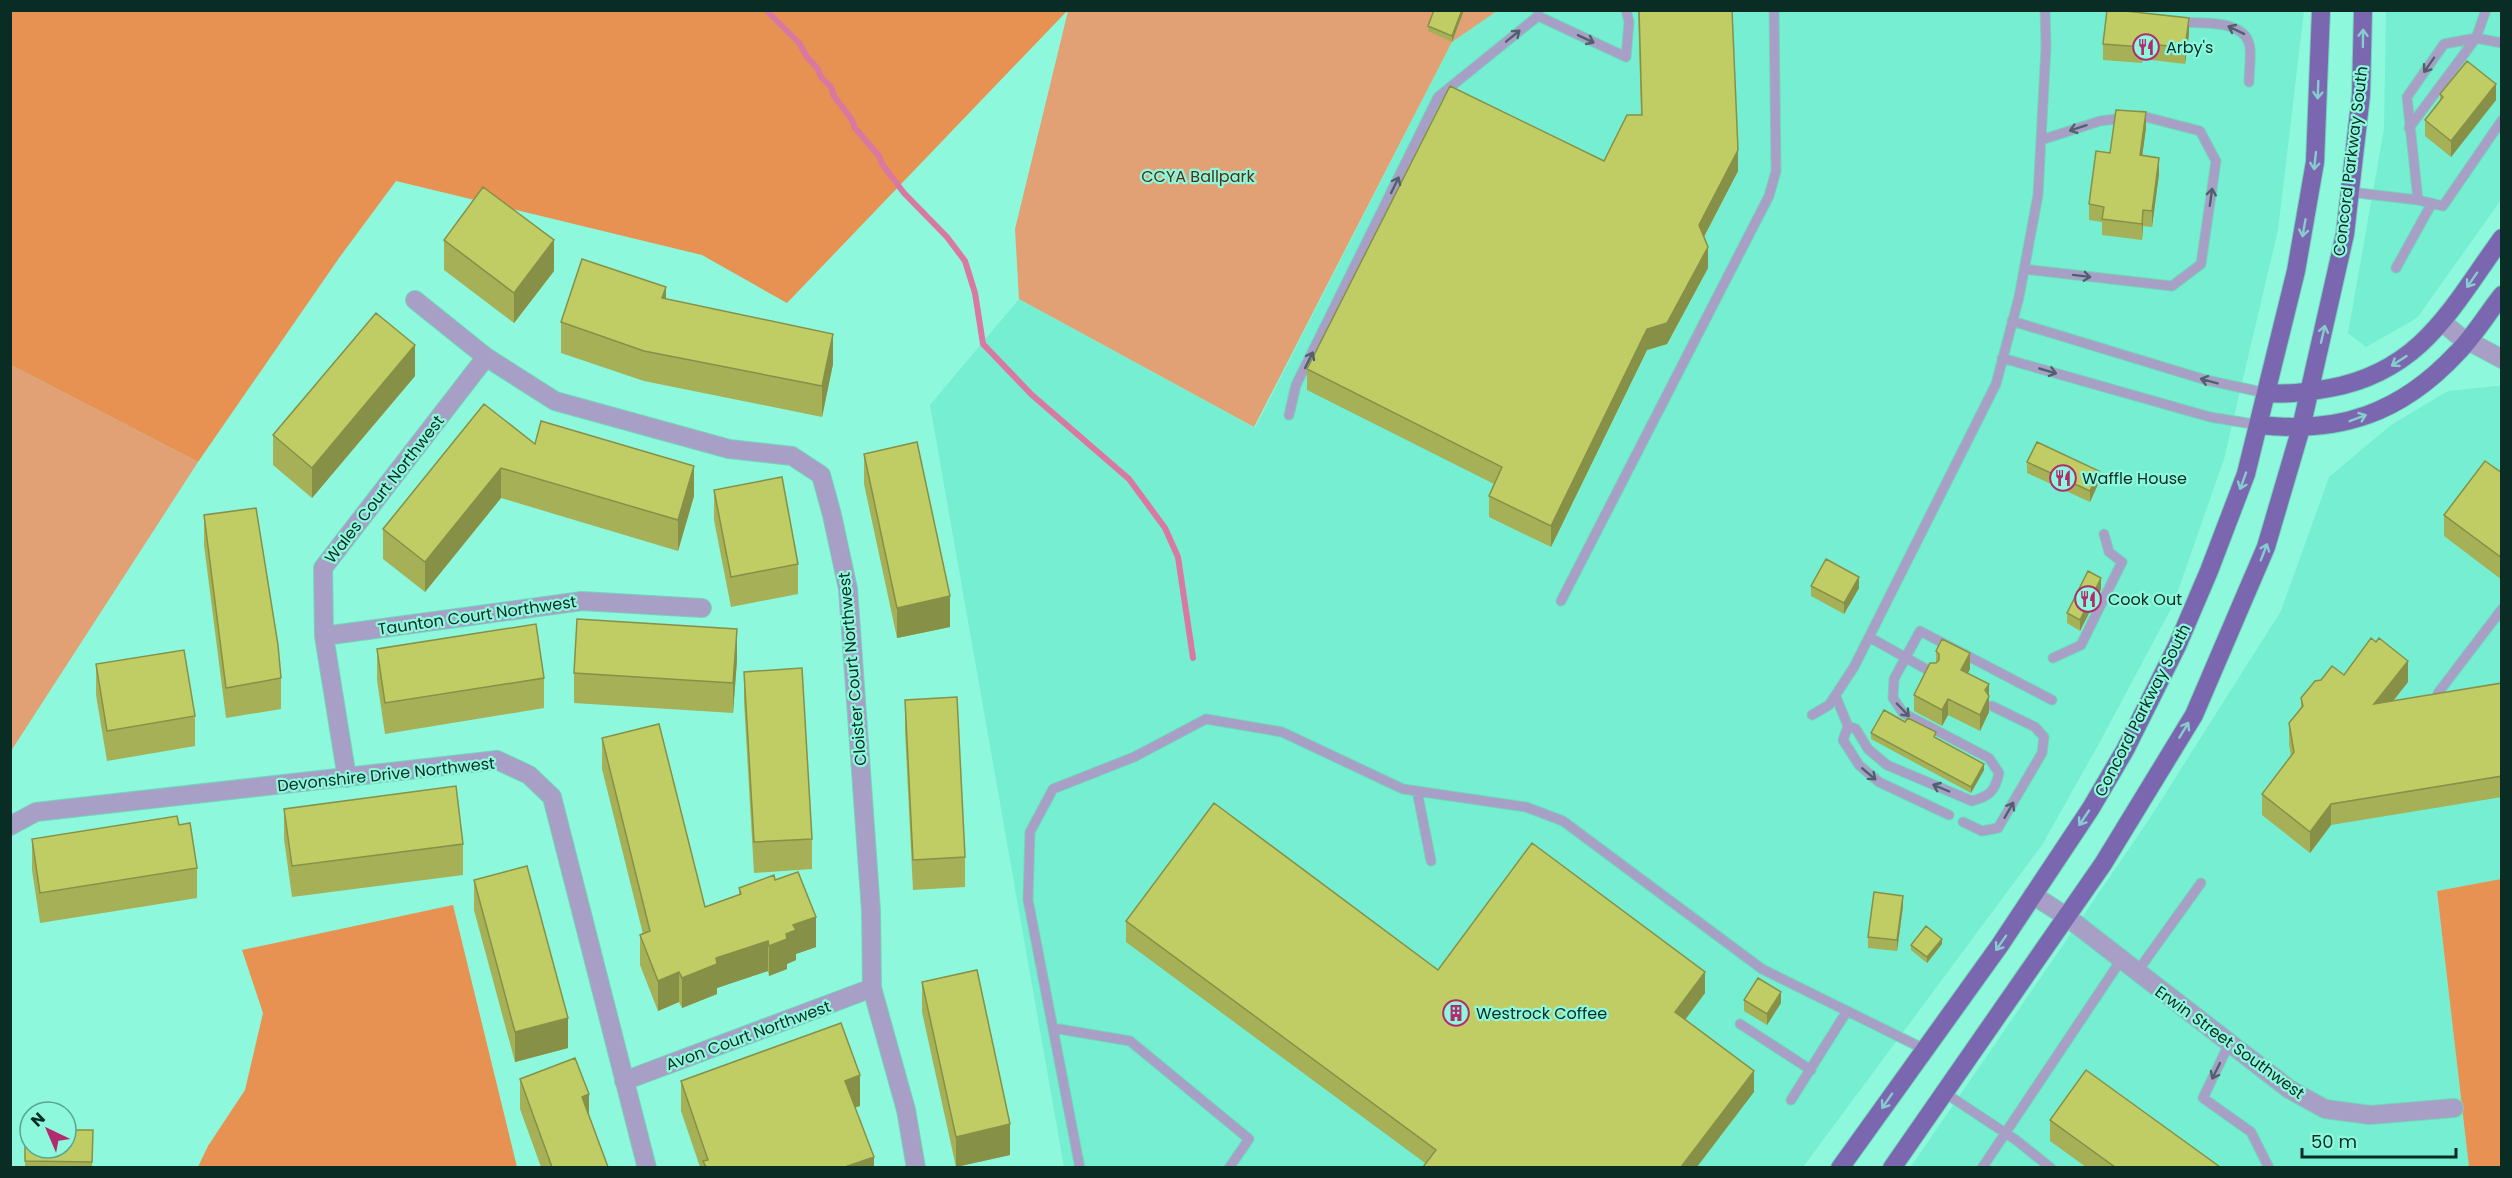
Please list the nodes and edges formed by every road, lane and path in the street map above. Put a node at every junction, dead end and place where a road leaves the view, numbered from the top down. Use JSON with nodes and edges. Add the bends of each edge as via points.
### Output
{"nodes":[{"id":1,"x":1626,"y":10,"type":"edge"},
{"id":2,"x":1774,"y":10,"type":"edge"},
{"id":3,"x":2045,"y":10,"type":"edge"},
{"id":4,"x":2321,"y":10,"type":"edge"},
{"id":5,"x":2363,"y":10,"type":"edge"},
{"id":6,"x":2486,"y":10,"type":"edge"},
{"id":7,"x":1538,"y":13,"type":"edge"},
{"id":8,"x":2174,"y":22,"type":"edge"},
{"id":9,"x":2476,"y":38,"type":"junction"},
{"id":10,"x":2502,"y":43,"type":"edge"},
{"id":11,"x":2249,"y":82,"type":"dead end"},
{"id":12,"x":2502,"y":120,"type":"edge"},
{"id":13,"x":2409,"y":128,"type":"junction"},
{"id":14,"x":2041,"y":140,"type":"junction"},
{"id":15,"x":2350,"y":192,"type":"junction"},
{"id":16,"x":2418,"y":200,"type":"junction"},
{"id":17,"x":2432,"y":203,"type":"junction"},
{"id":18,"x":2502,"y":238,"type":"edge"},
{"id":19,"x":2396,"y":268,"type":"dead end"},
{"id":20,"x":2024,"y":269,"type":"junction"},
{"id":21,"x":2502,"y":295,"type":"edge"},
{"id":22,"x":415,"y":300,"type":"dead end"},
{"id":23,"x":2012,"y":321,"type":"junction"},
{"id":24,"x":2442,"y":322,"type":"junction"},
{"id":25,"x":2468,"y":341,"type":"junction"},
{"id":26,"x":486,"y":357,"type":"junction"},
{"id":27,"x":2002,"y":358,"type":"junction"},
{"id":28,"x":2502,"y":359,"type":"edge"},
{"id":29,"x":2310,"y":391,"type":"junction"},
{"id":30,"x":2266,"y":393,"type":"junction"},
{"id":31,"x":1289,"y":415,"type":"dead end"},
{"id":32,"x":2259,"y":425,"type":"junction"},
{"id":33,"x":2301,"y":428,"type":"junction"},
{"id":34,"x":2104,"y":534,"type":"dead end"},
{"id":35,"x":1562,"y":601,"type":"dead end"},
{"id":36,"x":702,"y":608,"type":"dead end"},
{"id":37,"x":2502,"y":609,"type":"edge"},
{"id":38,"x":324,"y":636,"type":"junction"},
{"id":39,"x":1869,"y":638,"type":"junction"},
{"id":40,"x":1905,"y":658,"type":"junction"},
{"id":41,"x":2053,"y":658,"type":"dead end"},
{"id":42,"x":1933,"y":673,"type":"edge"},
{"id":43,"x":2438,"y":693,"type":"edge"},
{"id":44,"x":1836,"y":697,"type":"junction"},
{"id":45,"x":2052,"y":700,"type":"dead end"},
{"id":46,"x":1992,"y":706,"type":"dead end"},
{"id":47,"x":1812,"y":715,"type":"dead end"},
{"id":48,"x":1848,"y":726,"type":"junction"},
{"id":49,"x":347,"y":778,"type":"junction"},
{"id":50,"x":1417,"y":791,"type":"junction"},
{"id":51,"x":1949,"y":815,"type":"dead end"},
{"id":52,"x":1963,"y":822,"type":"dead end"},
{"id":53,"x":10,"y":826,"type":"edge"},
{"id":54,"x":1431,"y":861,"type":"dead end"},
{"id":55,"x":2201,"y":883,"type":"dead end"},
{"id":56,"x":2033,"y":895,"type":"junction"},
{"id":57,"x":2067,"y":917,"type":"junction"},
{"id":58,"x":2121,"y":960,"type":"junction"},
{"id":59,"x":2137,"y":972,"type":"junction"},
{"id":60,"x":872,"y":988,"type":"junction"},
{"id":61,"x":1847,"y":1011,"type":"junction"},
{"id":62,"x":1740,"y":1024,"type":"dead end"},
{"id":63,"x":1053,"y":1028,"type":"junction"},
{"id":64,"x":2229,"y":1044,"type":"junction"},
{"id":65,"x":1924,"y":1049,"type":"junction"},
{"id":66,"x":1810,"y":1070,"type":"junction"},
{"id":67,"x":624,"y":1081,"type":"junction"},
{"id":68,"x":1945,"y":1093,"type":"junction"},
{"id":69,"x":1791,"y":1100,"type":"dead end"},
{"id":70,"x":2454,"y":1108,"type":"dead end"},
{"id":71,"x":2007,"y":1134,"type":"junction"},
{"id":72,"x":647,"y":1167,"type":"edge"},
{"id":73,"x":916,"y":1167,"type":"edge"},
{"id":74,"x":1080,"y":1167,"type":"edge"},
{"id":75,"x":1229,"y":1167,"type":"edge"},
{"id":76,"x":1840,"y":1167,"type":"edge"},
{"id":77,"x":1892,"y":1167,"type":"edge"},
{"id":78,"x":1983,"y":1167,"type":"edge"},
{"id":79,"x":2051,"y":1167,"type":"edge"},
{"id":80,"x":2269,"y":1167,"type":"edge"}],
"edges":[{"from":7,"to":1,"type":"lane","one_way":true,"via":[[1626,57]]},
{"from":2,"to":35,"type":"lane","via":[[1776,171],[1770,196]]},
{"from":3,"to":14,"type":"lane"},
{"from":4,"to":30,"type":"main road","name":"Concord Parkway South","one_way":true,"via":[[2315,162],[2296,271]]},
{"from":15,"to":5,"type":"main road","name":"Concord Parkway South","one_way":true,"via":[[2361,95]]},
{"from":6,"to":9,"type":"lane"},
{"from":31,"to":7,"type":"lane","one_way":true,"via":[[1296,385],[1438,98]]},
{"from":11,"to":8,"type":"lane","one_way":true,"via":[[2250,47],[2245,34],[2232,26]]},
{"from":9,"to":10,"type":"lane"},
{"from":9,"to":13,"type":"lane"},
{"from":9,"to":13,"type":"lane","one_way":true,"via":[[2444,44],[2407,97]]},
{"from":12,"to":17,"type":"lane","via":[[2443,206]]},
{"from":13,"to":16,"type":"lane"},
{"from":14,"to":20,"type":"lane","via":[[2038,195]]},
{"from":20,"to":14,"type":"lane","one_way":true,"via":[[2172,286],[2201,264],[2216,161],[2200,131],[2142,116],[2100,121]]},
{"from":15,"to":16,"type":"lane"},
{"from":29,"to":15,"type":"main road","name":"Concord Parkway South","one_way":true,"via":[[2345,234]]},
{"from":16,"to":17,"type":"lane"},
{"from":17,"to":19,"type":"lane"},
{"from":18,"to":24,"type":"main road","one_way":true},
{"from":20,"to":23,"type":"lane"},
{"from":21,"to":25,"type":"main road"},
{"from":22,"to":26,"type":"street","name":"Cloister Court Northwest"},
{"from":23,"to":27,"type":"lane"},
{"from":30,"to":23,"type":"lane","one_way":true,"via":[[2206,380]]},
{"from":24,"to":25,"type":"street"},
{"from":24,"to":29,"type":"main road","one_way":true,"via":[[2420,345],[2379,373],[2357,382]]},
{"from":25,"to":28,"type":"street"},
{"from":33,"to":25,"type":"main road","one_way":true,"via":[[2347,422],[2387,406],[2433,376]]},
{"from":26,"to":38,"type":"street","name":"Wales Court Northwest","via":[[323,568]]},
{"from":26,"to":60,"type":"street","name":"Cloister Court Northwest","via":[[555,401],[729,450],[792,456],[821,475],[848,590],[871,911]]},
{"from":27,"to":32,"type":"lane","one_way":true,"via":[[2210,417]]},
{"from":27,"to":39,"type":"lane","via":[[1996,384]]},
{"from":29,"to":30,"type":"main road"},
{"from":29,"to":33,"type":"main road","name":"Concord Parkway South"},
{"from":30,"to":32,"type":"main road","name":"Concord Parkway South"},
{"from":32,"to":33,"type":"main road"},
{"from":32,"to":56,"type":"main road","name":"Concord Parkway South","one_way":true,"via":[[2246,474],[2177,646],[2125,750]]},
{"from":57,"to":33,"type":"main road","name":"Concord Parkway South","one_way":true,"via":[[2193,715],[2266,547]]},
{"from":34,"to":41,"type":"lane","via":[[2109,552],[2122,562],[2081,645]]},
{"from":36,"to":38,"type":"street","name":"Taunton Court Northwest","via":[[582,601]]},
{"from":37,"to":43,"type":"lane"},
{"from":38,"to":49,"type":"street","name":"Wales Court Northwest"},
{"from":39,"to":40,"type":"lane"},
{"from":39,"to":44,"type":"lane"},
{"from":40,"to":42,"type":"lane"},
{"from":40,"to":45,"type":"lane","via":[[1920,631]]},
{"from":40,"to":48,"type":"lane","one_way":true,"via":[[1894,679],[1893,698],[1903,713],[1989,758],[1999,773],[1996,787],[1988,797],[1972,801],[1887,765],[1868,749],[1856,729]]},
{"from":44,"to":47,"type":"lane"},
{"from":44,"to":48,"type":"lane"},
{"from":52,"to":46,"type":"lane","one_way":true,"via":[[1982,831],[1998,828],[2042,753],[2044,736],[2035,727]]},
{"from":48,"to":51,"type":"lane","one_way":true,"via":[[1843,740],[1859,765],[1879,782]]},
{"from":49,"to":53,"type":"street","name":"Devonshire Drive Northwest","via":[[36,812]]},
{"from":49,"to":67,"type":"street","name":"Devonshire Drive Northwest","via":[[497,760],[529,775],[552,797]]},
{"from":50,"to":54,"type":"lane"},
{"from":50,"to":61,"type":"lane","via":[[1526,807],[1563,821],[1762,969]]},
{"from":50,"to":63,"type":"lane","via":[[1403,789],[1282,732],[1206,719],[1134,757],[1053,789],[1030,832],[1028,900]]},
{"from":55,"to":59,"type":"lane"},
{"from":56,"to":57,"type":"street","name":"Erwin Street Southwest"},
{"from":56,"to":65,"type":"main road","name":"Concord Parkway South","one_way":true},
{"from":57,"to":58,"type":"street","name":"Erwin Street Southwest"},
{"from":57,"to":68,"type":"main road","name":"Concord Parkway South"},
{"from":58,"to":59,"type":"street","name":"Erwin Street Southwest"},
{"from":58,"to":71,"type":"lane"},
{"from":59,"to":64,"type":"street","name":"Erwin Street Southwest"},
{"from":60,"to":67,"type":"street","name":"Avon Court Northwest"},
{"from":60,"to":73,"type":"street","name":"Cloister Court Northwest","via":[[906,1110]]},
{"from":61,"to":65,"type":"lane"},
{"from":61,"to":66,"type":"lane"},
{"from":62,"to":66,"type":"lane"},
{"from":63,"to":74,"type":"lane"},
{"from":63,"to":75,"type":"lane","via":[[1130,1041],[1249,1139]]},
{"from":64,"to":70,"type":"street","name":"Erwin Street Southwest","via":[[2289,1089],[2325,1109],[2370,1115]]},
{"from":64,"to":80,"type":"lane","one_way":true,"via":[[2203,1098],[2251,1132]]},
{"from":65,"to":76,"type":"main road","name":"Concord Parkway South","one_way":true},
{"from":66,"to":69,"type":"lane"},
{"from":67,"to":72,"type":"street","name":"Devonshire Drive Northwest"},
{"from":68,"to":71,"type":"lane"},
{"from":68,"to":77,"type":"main road","name":"Concord Parkway South"},
{"from":71,"to":78,"type":"lane"},
{"from":71,"to":79,"type":"lane"}]}
